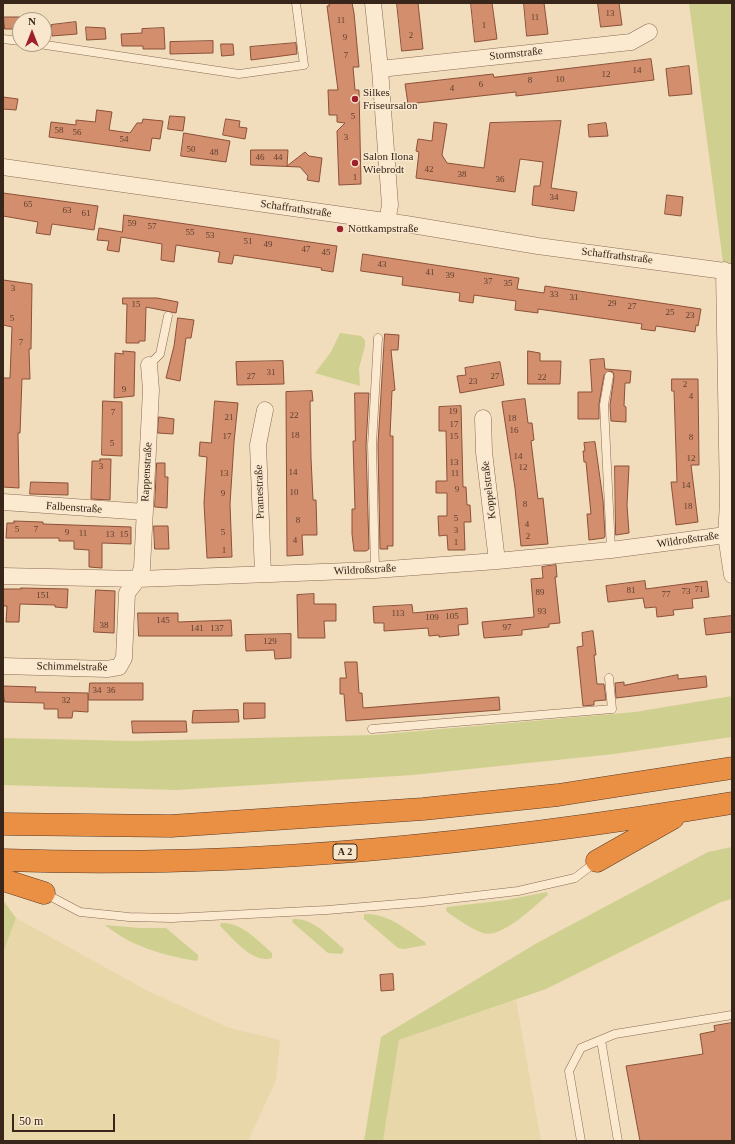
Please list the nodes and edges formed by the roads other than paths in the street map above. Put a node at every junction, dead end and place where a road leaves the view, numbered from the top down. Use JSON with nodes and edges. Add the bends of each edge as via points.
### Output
{"nodes":[{"id":1,"x":296,"y":3,"type":"edge"},
{"id":2,"x":373,"y":3,"type":"edge"},
{"id":3,"x":649,"y":32,"type":"dead end"},
{"id":4,"x":52,"y":46,"type":"edge"},
{"id":5,"x":380,"y":69,"type":"junction"},
{"id":6,"x":3,"y":168,"type":"edge"},
{"id":7,"x":388,"y":222,"type":"junction"},
{"id":8,"x":728,"y":271,"type":"edge"},
{"id":9,"x":168,"y":316,"type":"dead end"},
{"id":10,"x":378,"y":338,"type":"dead end"},
{"id":11,"x":149,"y":364,"type":"joint"},
{"id":12,"x":609,"y":376,"type":"dead end"},
{"id":13,"x":729,"y":394,"type":"edge"},
{"id":14,"x":265,"y":410,"type":"dead end"},
{"id":15,"x":483,"y":418,"type":"dead end"},
{"id":16,"x":3,"y":502,"type":"edge"},
{"id":17,"x":730,"y":503,"type":"edge"},
{"id":18,"x":145,"y":512,"type":"junction"},
{"id":19,"x":726,"y":535,"type":"junction"},
{"id":20,"x":611,"y":550,"type":"junction"},
{"id":21,"x":497,"y":561,"type":"junction"},
{"id":22,"x":375,"y":570,"type":"junction"},
{"id":23,"x":264,"y":574,"type":"junction"},
{"id":24,"x":732,"y":575,"type":"edge"},
{"id":25,"x":3,"y":576,"type":"edge"},
{"id":26,"x":138,"y":579,"type":"junction"},
{"id":27,"x":3,"y":666,"type":"edge"},
{"id":28,"x":609,"y":678,"type":"dead end"},
{"id":29,"x":372,"y":729,"type":"dead end"},
{"id":30,"x":732,"y":768,"type":"edge"},
{"id":31,"x":732,"y":803,"type":"edge"},
{"id":32,"x":684,"y":811,"type":"junction"},
{"id":33,"x":3,"y":824,"type":"edge"},
{"id":34,"x":3,"y":860,"type":"edge"},
{"id":35,"x":597,"y":861,"type":"joint"},
{"id":36,"x":3,"y":880,"type":"edge"},
{"id":37,"x":44,"y":893,"type":"joint"},
{"id":38,"x":732,"y":1015,"type":"edge"},
{"id":39,"x":601,"y":1040,"type":"junction"},
{"id":40,"x":581,"y":1141,"type":"edge"},
{"id":41,"x":618,"y":1141,"type":"edge"}],
"edges":[{"from":1,"to":4,"type":"lane","via":[[304,65],[239,74]]},
{"from":2,"to":5,"type":"street"},
{"from":3,"to":5,"type":"street","name":"Stormstraße","via":[[631,42]]},
{"from":5,"to":7,"type":"street","via":[[390,205]]},
{"from":6,"to":7,"type":"street","name":"Schaffrathstraße"},
{"from":7,"to":8,"type":"street","name":"Schaffrathstraße","via":[[538,246]]},
{"from":8,"to":13,"type":"street","name":"Wildroßstraße"},
{"from":9,"to":11,"type":"lane","via":[[160,354]]},
{"from":10,"to":22,"type":"lane","via":[[372,445]]},
{"from":11,"to":18,"type":"street","name":"Rappenstraße","via":[[152,390]]},
{"from":12,"to":20,"type":"lane","via":[[604,405]]},
{"from":13,"to":17,"type":"street","name":"Wildroßstraße"},
{"from":14,"to":23,"type":"street","name":"Pramestraße","via":[[258,445]]},
{"from":15,"to":21,"type":"street","name":"Koppelstraße","via":[[484,452]]},
{"from":16,"to":18,"type":"street","name":"Falbenstraße"},
{"from":17,"to":19,"type":"street","name":"Wildroßstraße"},
{"from":18,"to":26,"type":"street","name":"Rappenstraße","via":[[142,568]]},
{"from":19,"to":20,"type":"street","name":"Wildroßstraße"},
{"from":19,"to":24,"type":"street","name":"Wildroßstraße"},
{"from":20,"to":21,"type":"street","name":"Wildroßstraße"},
{"from":21,"to":22,"type":"street","name":"Wildroßstraße"},
{"from":22,"to":23,"type":"street","name":"Wildroßstraße"},
{"from":23,"to":26,"type":"street","name":"Wildroßstraße"},
{"from":25,"to":26,"type":"street","name":"Wildroßstraße"},
{"from":26,"to":27,"type":"street","name":"Schimmelstraße","via":[[127,593],[124,658],[119,667],[107,669]]},
{"from":28,"to":29,"type":"lane","via":[[612,709]]},
{"from":30,"to":33,"type":"highway","via":[[558,795],[423,809],[171,826]]},
{"from":31,"to":32,"type":"highway","number":"A 2"},
{"from":32,"to":34,"type":"highway","number":"A 2","via":[[423,845],[306,855],[188,861]]},
{"from":32,"to":35,"type":"highway"},
{"from":35,"to":37,"type":"lane","via":[[575,878],[518,891],[327,910],[172,918],[129,917],[80,912]]},
{"from":36,"to":37,"type":"highway"},
{"from":38,"to":39,"type":"lane","via":[[615,1034]]},
{"from":39,"to":40,"type":"lane","via":[[581,1048],[569,1071]]},
{"from":39,"to":41,"type":"lane"}]}
